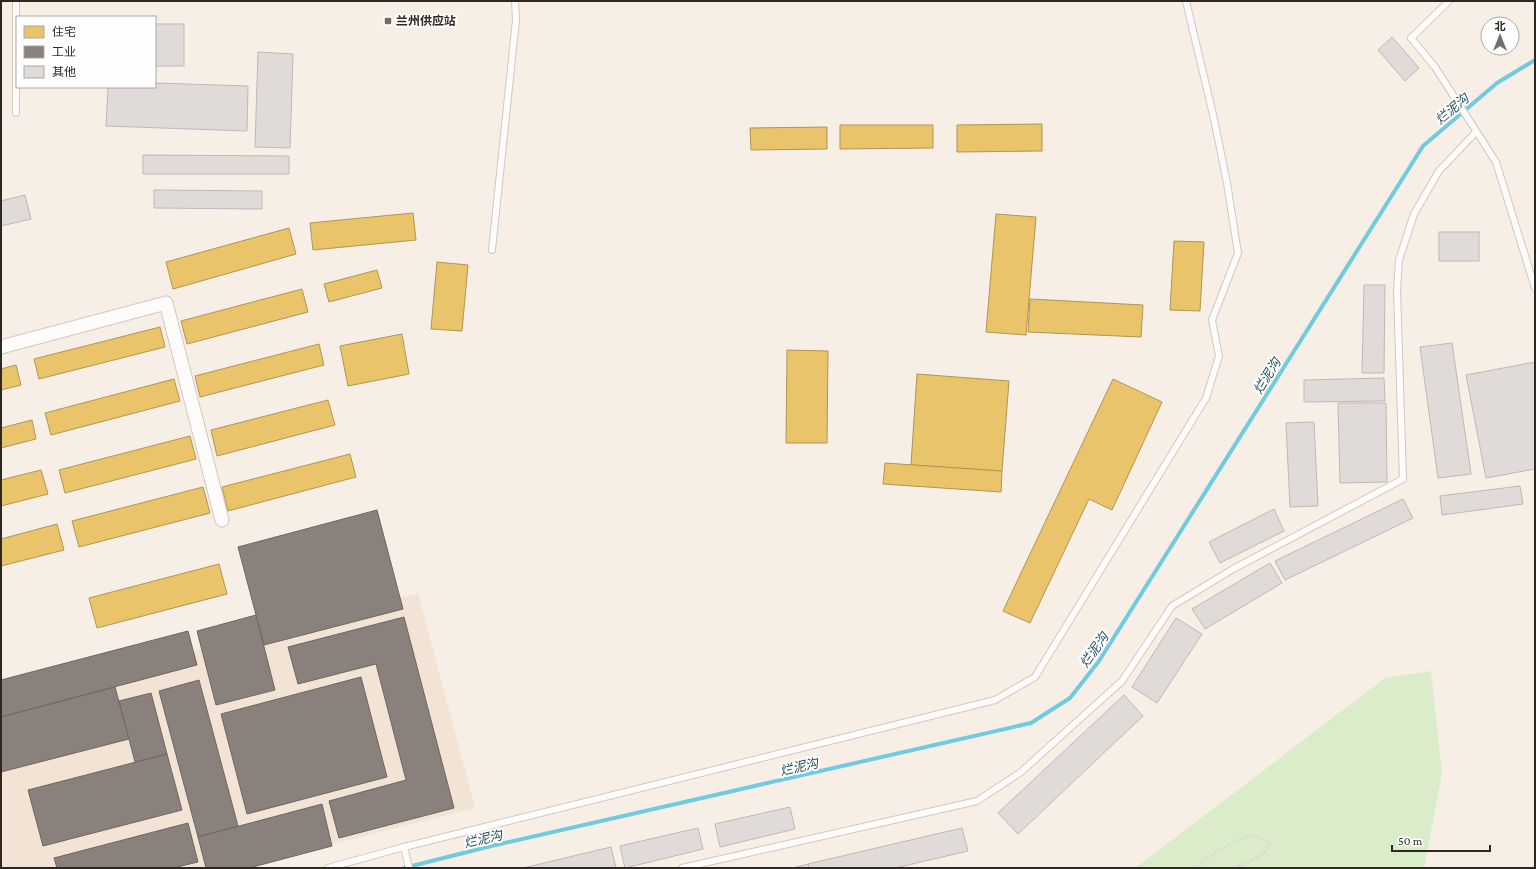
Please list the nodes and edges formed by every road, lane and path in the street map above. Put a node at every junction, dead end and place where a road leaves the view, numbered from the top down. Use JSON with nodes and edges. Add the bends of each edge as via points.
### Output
{"nodes":[{"id":1,"x":16,"y":1,"type":"edge"},
{"id":2,"x":515,"y":1,"type":"edge"},
{"id":3,"x":1186,"y":1,"type":"edge"},
{"id":4,"x":1449,"y":1,"type":"edge"},
{"id":5,"x":16,"y":113,"type":"dead end"},
{"id":6,"x":1476,"y":132,"type":"junction"},
{"id":7,"x":492,"y":250,"type":"dead end"},
{"id":8,"x":1535,"y":288,"type":"edge"},
{"id":9,"x":1,"y":347,"type":"edge"},
{"id":10,"x":222,"y":520,"type":"dead end"},
{"id":11,"x":404,"y":847,"type":"junction"},
{"id":12,"x":328,"y":868,"type":"edge"},
{"id":13,"x":409,"y":868,"type":"edge"},
{"id":14,"x":682,"y":868,"type":"edge"},
{"id":15,"x":1194,"y":868,"type":"edge"},
{"id":16,"x":1234,"y":868,"type":"edge"}],
"edges":[{"from":1,"to":5,"type":"lane"},
{"from":2,"to":7,"type":"lane","via":[[516,20]]},
{"from":3,"to":11,"type":"lane","via":[[1220,147],[1238,253],[1212,320],[1219,356],[1206,398],[1035,677],[995,700]]},
{"from":4,"to":6,"type":"lane","via":[[1411,38],[1435,68]]},
{"from":6,"to":8,"type":"lane","via":[[1496,162]]},
{"from":6,"to":14,"type":"lane","via":[[1438,171],[1414,214],[1399,260],[1397,290],[1404,479],[1233,569],[1172,606],[1122,682],[1021,772],[977,801]]},
{"from":9,"to":10,"type":"street","via":[[166,303]]},
{"from":11,"to":12,"type":"lane"},
{"from":11,"to":13,"type":"lane"},
{"from":15,"to":16,"type":"path","via":[[1220,849],[1251,836],[1270,843],[1260,854]]}]}
